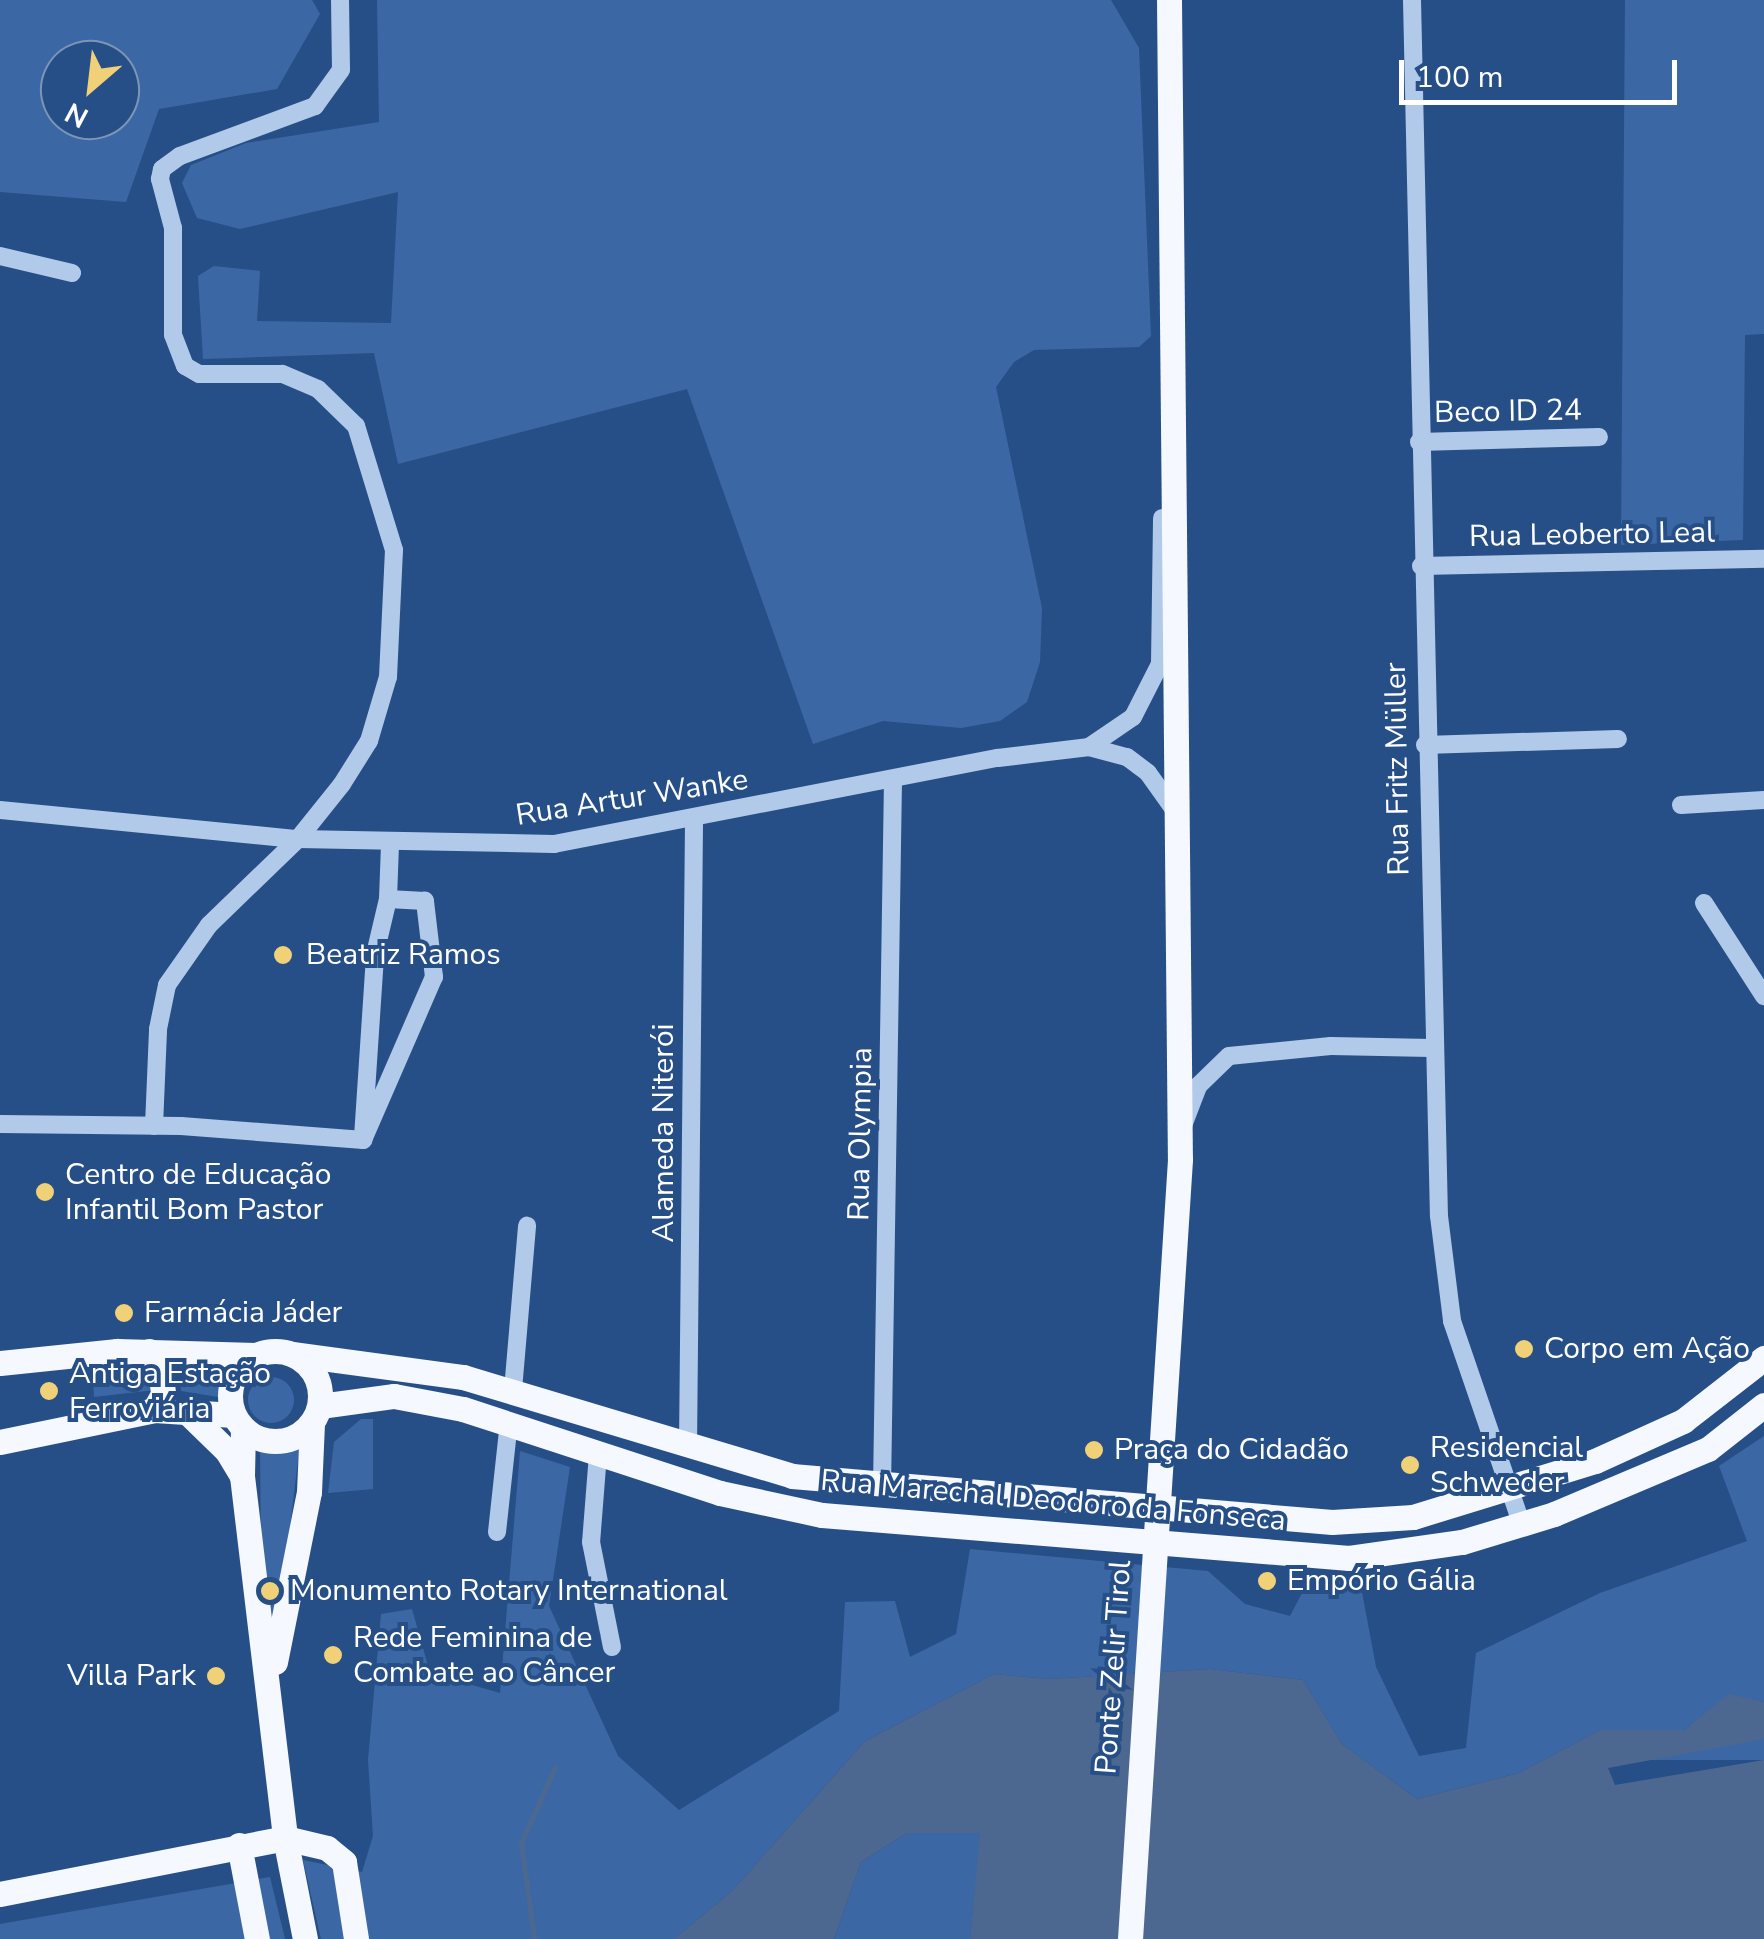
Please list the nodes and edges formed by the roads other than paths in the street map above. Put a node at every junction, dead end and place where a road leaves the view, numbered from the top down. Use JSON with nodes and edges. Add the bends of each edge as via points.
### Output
{"nodes":[{"id":1,"x":340,"y":0,"type":"edge"},
{"id":2,"x":1169,"y":0,"type":"edge"},
{"id":3,"x":1412,"y":0,"type":"edge"},
{"id":4,"x":0,"y":256,"type":"edge"},
{"id":5,"x":72,"y":273,"type":"dead end"},
{"id":6,"x":1173,"y":314,"type":"junction"},
{"id":7,"x":1600,"y":437,"type":"dead end"},
{"id":8,"x":1419,"y":442,"type":"junction"},
{"id":9,"x":1764,"y":558,"type":"edge"},
{"id":10,"x":1421,"y":566,"type":"junction"},
{"id":11,"x":1618,"y":739,"type":"dead end"},
{"id":12,"x":1425,"y":745,"type":"junction"},
{"id":13,"x":1089,"y":747,"type":"junction"},
{"id":14,"x":893,"y":781,"type":"junction"},
{"id":15,"x":1764,"y":800,"type":"edge"},
{"id":16,"x":1681,"y":806,"type":"dead end"},
{"id":17,"x":0,"y":810,"type":"edge"},
{"id":18,"x":694,"y":819,"type":"junction"},
{"id":19,"x":1181,"y":822,"type":"junction"},
{"id":20,"x":298,"y":840,"type":"junction"},
{"id":21,"x":390,"y":844,"type":"junction"},
{"id":22,"x":388,"y":899,"type":"junction"},
{"id":23,"x":1704,"y":903,"type":"dead end"},
{"id":24,"x":1764,"y":996,"type":"edge"},
{"id":25,"x":1430,"y":1048,"type":"junction"},
{"id":26,"x":0,"y":1124,"type":"edge"},
{"id":27,"x":154,"y":1126,"type":"junction"},
{"id":28,"x":1182,"y":1128,"type":"junction"},
{"id":29,"x":358,"y":1141,"type":"junction"},
{"id":30,"x":1177,"y":1166,"type":"junction"},
{"id":31,"x":527,"y":1226,"type":"dead end"},
{"id":32,"x":148,"y":1351,"type":"junction"},
{"id":33,"x":292,"y":1354,"type":"junction"},
{"id":34,"x":255,"y":1355,"type":"junction"},
{"id":35,"x":1764,"y":1358,"type":"edge"},
{"id":36,"x":0,"y":1363,"type":"edge"},
{"id":37,"x":513,"y":1390,"type":"junction"},
{"id":38,"x":1764,"y":1405,"type":"edge"},
{"id":39,"x":154,"y":1410,"type":"junction"},
{"id":40,"x":188,"y":1412,"type":"junction"},
{"id":41,"x":316,"y":1414,"type":"junction"},
{"id":42,"x":239,"y":1421,"type":"junction"},
{"id":43,"x":509,"y":1422,"type":"junction"},
{"id":44,"x":0,"y":1442,"type":"edge"},
{"id":45,"x":688,"y":1448,"type":"junction"},
{"id":46,"x":598,"y":1454,"type":"junction"},
{"id":47,"x":242,"y":1476,"type":"junction"},
{"id":48,"x":882,"y":1488,"type":"junction"},
{"id":49,"x":1513,"y":1490,"type":"junction"},
{"id":50,"x":1154,"y":1509,"type":"junction"},
{"id":51,"x":1413,"y":1517,"type":"junction"},
{"id":52,"x":1522,"y":1525,"type":"junction"},
{"id":53,"x":497,"y":1532,"type":"dead end"},
{"id":54,"x":1415,"y":1552,"type":"junction"},
{"id":55,"x":612,"y":1647,"type":"dead end"},
{"id":56,"x":270,"y":1691,"type":"junction"},
{"id":57,"x":286,"y":1838,"type":"junction"},
{"id":58,"x":239,"y":1845,"type":"junction"},
{"id":59,"x":0,"y":1894,"type":"edge"},
{"id":60,"x":257,"y":1939,"type":"edge"},
{"id":61,"x":305,"y":1939,"type":"edge"},
{"id":62,"x":356,"y":1939,"type":"edge"},
{"id":63,"x":1130,"y":1939,"type":"edge"}],
"edges":[{"from":1,"to":20,"type":"street","via":[[341,70],[315,106],[180,156],[162,169],[160,180],[173,228],[176,352],[199,374],[282,374],[318,389],[356,426],[394,550],[388,677],[369,741]]},
{"from":2,"to":6,"type":"main road","name":"Ponte Zelir Tirol"},
{"from":3,"to":8,"type":"street","name":"Rua Fritz Müller"},
{"from":4,"to":5,"type":"street"},
{"from":6,"to":13,"type":"street","name":"Rua Artur Wanke","via":[[1160,664],[1133,717]]},
{"from":6,"to":19,"type":"main road","name":"Ponte Zelir Tirol"},
{"from":7,"to":8,"type":"street","name":"Beco ID 24"},
{"from":8,"to":10,"type":"street","name":"Rua Fritz Müller"},
{"from":9,"to":10,"type":"street","name":"Rua Leoberto Leal"},
{"from":10,"to":12,"type":"street","name":"Rua Fritz Müller"},
{"from":11,"to":12,"type":"street"},
{"from":12,"to":25,"type":"street","name":"Rua Fritz Müller"},
{"from":13,"to":14,"type":"street","name":"Rua Artur Wanke"},
{"from":13,"to":19,"type":"street","via":[[1112,750],[1148,772]]},
{"from":14,"to":18,"type":"street","name":"Rua Artur Wanke"},
{"from":14,"to":48,"type":"street","name":"Rua Olympia"},
{"from":15,"to":16,"type":"street"},
{"from":17,"to":20,"type":"street","name":"Rua Artur Wanke"},
{"from":18,"to":21,"type":"street","name":"Rua Artur Wanke","via":[[554,844]]},
{"from":18,"to":45,"type":"street","name":"Alameda Niterói"},
{"from":19,"to":28,"type":"main road","name":"Ponte Zelir Tirol"},
{"from":20,"to":21,"type":"street","name":"Rua Artur Wanke"},
{"from":20,"to":27,"type":"street","via":[[209,925],[167,986],[158,1028]]},
{"from":21,"to":22,"type":"street"},
{"from":22,"to":29,"type":"street","via":[[375,954]]},
{"from":22,"to":29,"type":"street","via":[[425,901],[434,977]]},
{"from":23,"to":24,"type":"street"},
{"from":25,"to":28,"type":"street","via":[[1331,1046],[1229,1056],[1198,1086]]},
{"from":25,"to":49,"type":"street","name":"Rua Fritz Müller","via":[[1438,1216],[1452,1321]]},
{"from":26,"to":27,"type":"street"},
{"from":27,"to":29,"type":"street"},
{"from":28,"to":30,"type":"main road","name":"Ponte Zelir Tirol"},
{"from":30,"to":50,"type":"street"},
{"from":30,"to":63,"type":"main road","name":"Ponte Zelir Tirol","bridge":true},
{"from":31,"to":37,"type":"street"},
{"from":32,"to":34,"type":"main road"},
{"from":32,"to":36,"type":"main road"},
{"from":32,"to":39,"type":"main road","via":[[160,1368],[162,1394]]},
{"from":33,"to":34,"type":"main road"},
{"from":33,"to":37,"type":"main road","name":"Rua Marechal Deodoro da Fonseca","via":[[402,1364]]},
{"from":33,"to":41,"type":"main road","via":[[316,1375]]},
{"from":34,"to":42,"type":"main road","via":[[230,1388]]},
{"from":35,"to":49,"type":"main road","name":"Rua Marechal Deodoro da Fonseca","via":[[1684,1421]]},
{"from":37,"to":43,"type":"main road"},
{"from":37,"to":45,"type":"main road","name":"Rua Marechal Deodoro da Fonseca"},
{"from":38,"to":52,"type":"main road","name":"Rua Marechal Deodoro da Fonseca","via":[[1708,1449]]},
{"from":39,"to":40,"type":"main road"},
{"from":39,"to":44,"type":"main road"},
{"from":40,"to":42,"type":"main road"},
{"from":40,"to":47,"type":"main road","via":[[227,1450]]},
{"from":41,"to":42,"type":"main road","via":[[279,1441]]},
{"from":41,"to":43,"type":"main road","name":"Rua Marechal Deodoro da Fonseca","via":[[394,1396]]},
{"from":41,"to":56,"type":"main road"},
{"from":42,"to":47,"type":"main road"},
{"from":43,"to":46,"type":"main road","name":"Rua Marechal Deodoro da Fonseca"},
{"from":43,"to":53,"type":"street"},
{"from":45,"to":48,"type":"main road","name":"Rua Marechal Deodoro da Fonseca","via":[[776,1473]]},
{"from":46,"to":54,"type":"main road","name":"Rua Marechal Deodoro da Fonseca","via":[[746,1500],[822,1515],[1308,1555]]},
{"from":46,"to":55,"type":"street","via":[[591,1542]]},
{"from":47,"to":56,"type":"main road"},
{"from":48,"to":50,"type":"main road","name":"Rua Marechal Deodoro da Fonseca"},
{"from":49,"to":51,"type":"main road","name":"Rua Marechal Deodoro da Fonseca"},
{"from":49,"to":52,"type":"street","name":"Rua Fritz Müller"},
{"from":50,"to":51,"type":"main road","name":"Rua Marechal Deodoro da Fonseca","via":[[1332,1522]]},
{"from":51,"to":54,"type":"main road"},
{"from":52,"to":54,"type":"main road","name":"Rua Marechal Deodoro da Fonseca"},
{"from":56,"to":57,"type":"main road"},
{"from":57,"to":58,"type":"main road"},
{"from":57,"to":61,"type":"main road"},
{"from":57,"to":62,"type":"main road","via":[[327,1848],[344,1862]]},
{"from":58,"to":59,"type":"main road"},
{"from":58,"to":60,"type":"main road"}]}
